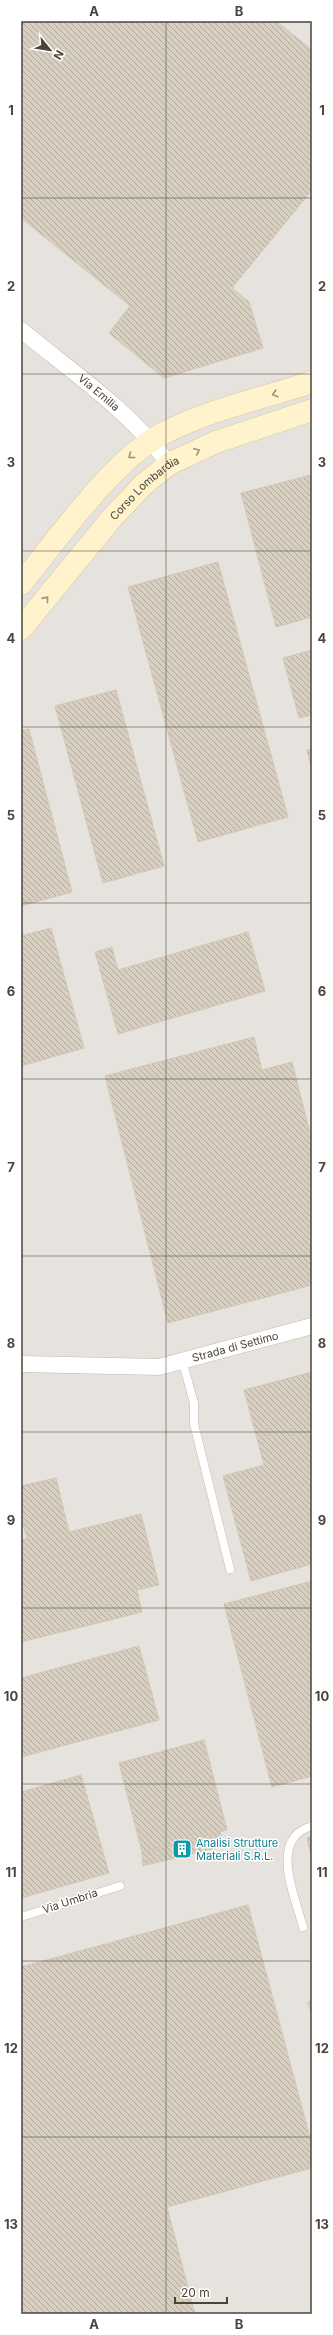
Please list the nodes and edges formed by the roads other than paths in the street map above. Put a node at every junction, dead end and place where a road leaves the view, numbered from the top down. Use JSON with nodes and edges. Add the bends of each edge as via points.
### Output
{"nodes":[{"id":1,"x":21,"y":330,"type":"edge"},
{"id":2,"x":312,"y":382,"type":"edge"},
{"id":3,"x":312,"y":410,"type":"edge"},
{"id":4,"x":152,"y":440,"type":"junction"},
{"id":5,"x":169,"y":464,"type":"junction"},
{"id":6,"x":21,"y":584,"type":"edge"},
{"id":7,"x":24,"y":620,"type":"edge"},
{"id":8,"x":312,"y":1326,"type":"edge"},
{"id":9,"x":182,"y":1360,"type":"junction"},
{"id":10,"x":21,"y":1364,"type":"edge"},
{"id":11,"x":230,"y":1569,"type":"dead end"},
{"id":12,"x":312,"y":1826,"type":"edge"},
{"id":13,"x":120,"y":1886,"type":"dead end"},
{"id":14,"x":21,"y":1917,"type":"edge"},
{"id":15,"x":303,"y":1927,"type":"dead end"}],
"edges":[{"from":1,"to":4,"type":"street","name":"Via Emilia","via":[[134,422]]},
{"from":2,"to":4,"type":"street","one_way":true,"via":[[202,417]]},
{"from":5,"to":3,"type":"street","name":"Corso Lombardia","one_way":true,"via":[[216,442]]},
{"from":4,"to":5,"type":"street","name":"Via Emilia"},
{"from":4,"to":6,"type":"street","one_way":true,"via":[[122,464]]},
{"from":7,"to":5,"type":"street","name":"Corso Lombardia","one_way":true,"via":[[111,519],[143,485]]},
{"from":8,"to":9,"type":"street","name":"Strada di Settimo"},
{"from":9,"to":10,"type":"street","name":"Strada di Settimo","via":[[159,1367]]},
{"from":9,"to":11,"type":"lane","via":[[194,1403],[194,1424]]},
{"from":12,"to":15,"type":"lane","via":[[302,1828],[291,1840],[286,1860]]},
{"from":13,"to":14,"type":"lane","name":"Via Umbria"}]}
